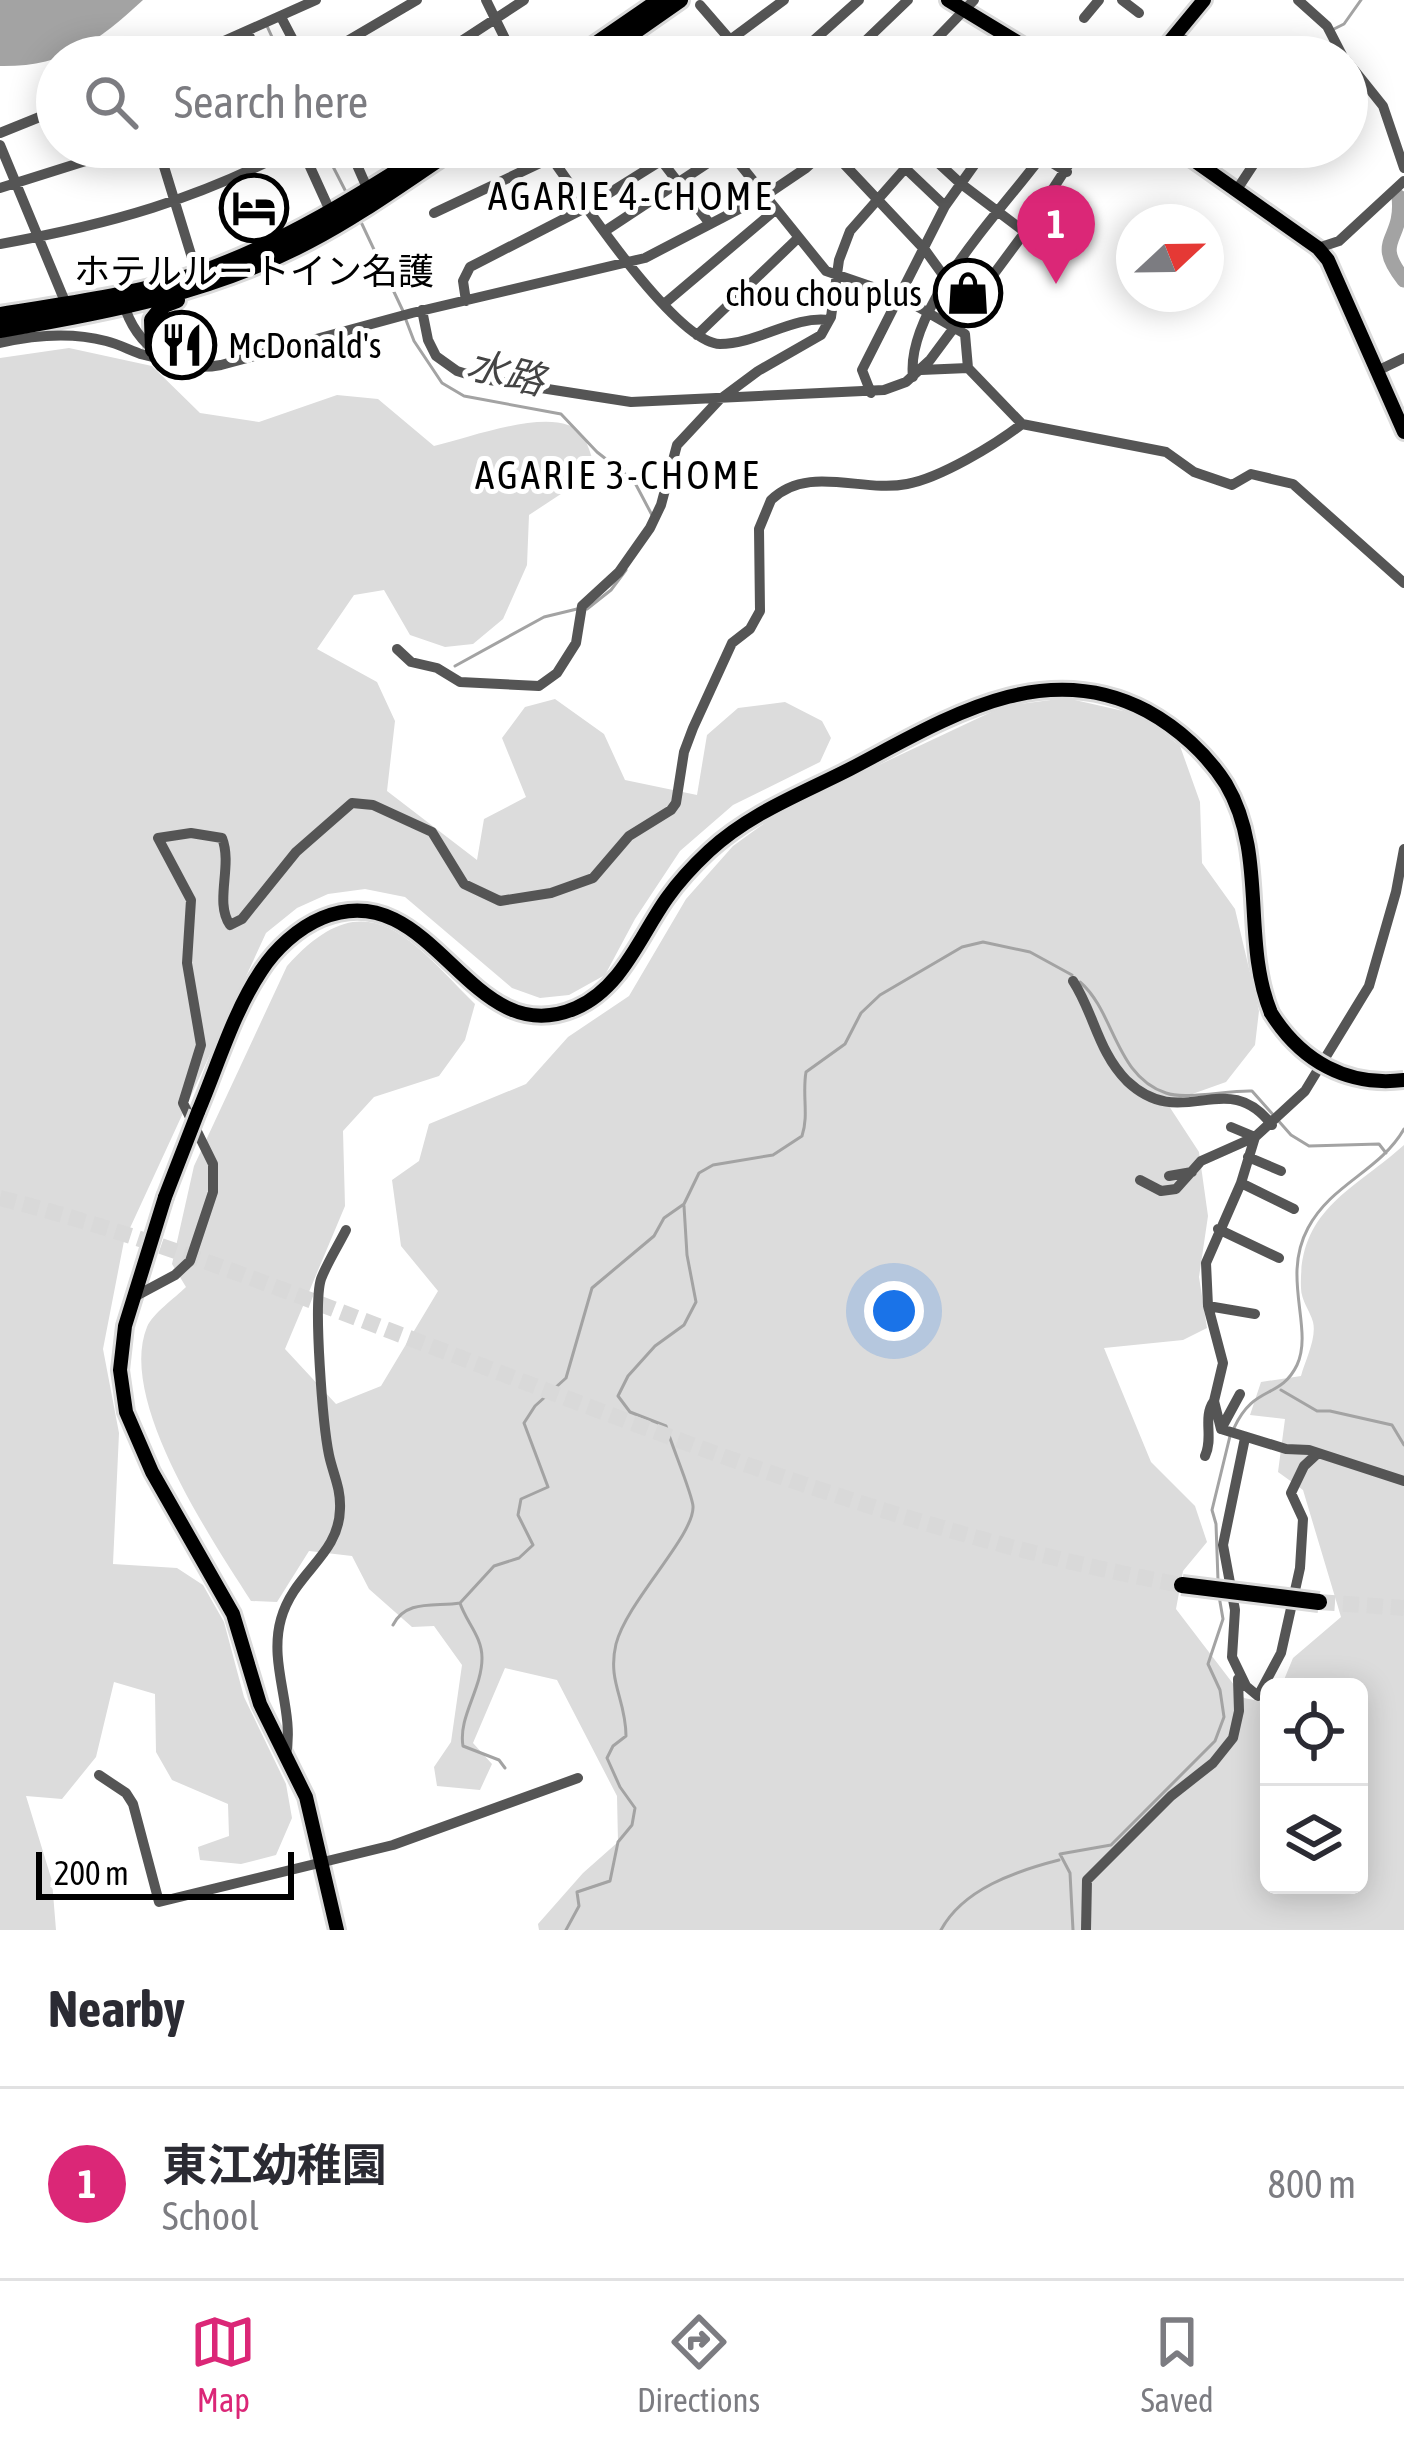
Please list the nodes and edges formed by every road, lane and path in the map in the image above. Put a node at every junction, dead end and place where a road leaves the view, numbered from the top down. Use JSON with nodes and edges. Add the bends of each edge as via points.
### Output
{"nodes":[{"id":1,"x":316,"y":0,"type":"edge"},
{"id":2,"x":417,"y":0,"type":"edge"},
{"id":3,"x":486,"y":0,"type":"edge"},
{"id":4,"x":524,"y":0,"type":"edge"},
{"id":5,"x":660,"y":0,"type":"edge"},
{"id":6,"x":680,"y":0,"type":"edge"},
{"id":7,"x":784,"y":0,"type":"edge"},
{"id":8,"x":860,"y":0,"type":"edge"},
{"id":9,"x":908,"y":0,"type":"edge"},
{"id":10,"x":947,"y":0,"type":"edge"},
{"id":11,"x":1099,"y":0,"type":"edge"},
{"id":12,"x":1122,"y":0,"type":"edge"},
{"id":13,"x":1204,"y":0,"type":"edge"},
{"id":14,"x":1304,"y":2,"type":"edge"},
{"id":15,"x":700,"y":5,"type":"dead end"},
{"id":16,"x":968,"y":6,"type":"edge"},
{"id":17,"x":1139,"y":13,"type":"dead end"},
{"id":18,"x":496,"y":18,"type":"junction"},
{"id":19,"x":1084,"y":18,"type":"dead end"},
{"id":20,"x":265,"y":25,"type":"junction"},
{"id":21,"x":1176,"y":35,"type":"edge"},
{"id":22,"x":239,"y":36,"type":"edge"},
{"id":23,"x":263,"y":36,"type":"edge"},
{"id":24,"x":278,"y":36,"type":"edge"},
{"id":25,"x":356,"y":36,"type":"edge"},
{"id":26,"x":468,"y":36,"type":"edge"},
{"id":27,"x":504,"y":36,"type":"edge"},
{"id":28,"x":608,"y":36,"type":"edge"},
{"id":29,"x":628,"y":36,"type":"edge"},
{"id":30,"x":727,"y":36,"type":"edge"},
{"id":31,"x":735,"y":36,"type":"edge"},
{"id":32,"x":819,"y":36,"type":"edge"},
{"id":33,"x":869,"y":36,"type":"edge"},
{"id":34,"x":939,"y":36,"type":"edge"},
{"id":35,"x":1006,"y":36,"type":"edge"},
{"id":36,"x":1330,"y":36,"type":"edge"},
{"id":37,"x":1368,"y":90,"type":"edge"},
{"id":38,"x":36,"y":118,"type":"edge"},
{"id":39,"x":0,"y":133,"type":"edge"},
{"id":40,"x":0,"y":146,"type":"edge"},
{"id":41,"x":65,"y":168,"type":"edge"},
{"id":42,"x":164,"y":168,"type":"edge"},
{"id":43,"x":258,"y":168,"type":"edge"},
{"id":44,"x":312,"y":168,"type":"edge"},
{"id":45,"x":356,"y":168,"type":"edge"},
{"id":46,"x":407,"y":168,"type":"edge"},
{"id":47,"x":419,"y":168,"type":"edge"},
{"id":48,"x":535,"y":168,"type":"edge"},
{"id":49,"x":559,"y":168,"type":"edge"},
{"id":50,"x":651,"y":168,"type":"edge"},
{"id":51,"x":667,"y":168,"type":"edge"},
{"id":52,"x":700,"y":168,"type":"edge"},
{"id":53,"x":745,"y":168,"type":"edge"},
{"id":54,"x":807,"y":168,"type":"edge"},
{"id":55,"x":848,"y":168,"type":"edge"},
{"id":56,"x":945,"y":168,"type":"edge"},
{"id":57,"x":972,"y":168,"type":"edge"},
{"id":58,"x":1032,"y":168,"type":"edge"},
{"id":59,"x":1060,"y":168,"type":"edge"},
{"id":60,"x":1069,"y":168,"type":"edge"},
{"id":61,"x":1204,"y":168,"type":"edge"},
{"id":62,"x":1251,"y":168,"type":"edge"},
{"id":63,"x":1404,"y":168,"type":"edge"},
{"id":64,"x":905,"y":170,"type":"joint"},
{"id":65,"x":1067,"y":172,"type":"junction"},
{"id":66,"x":678,"y":183,"type":"junction"},
{"id":67,"x":961,"y":183,"type":"junction"},
{"id":68,"x":16,"y":184,"type":"junction"},
{"id":69,"x":1399,"y":186,"type":"edge"},
{"id":70,"x":0,"y":188,"type":"edge"},
{"id":71,"x":1236,"y":191,"type":"junction"},
{"id":72,"x":766,"y":195,"type":"junction"},
{"id":73,"x":365,"y":198,"type":"junction"},
{"id":74,"x":877,"y":200,"type":"junction"},
{"id":75,"x":175,"y":204,"type":"junction"},
{"id":76,"x":946,"y":206,"type":"junction"},
{"id":77,"x":587,"y":207,"type":"junction"},
{"id":78,"x":774,"y":211,"type":"junction"},
{"id":79,"x":341,"y":213,"type":"junction"},
{"id":80,"x":434,"y":213,"type":"dead end"},
{"id":81,"x":1000,"y":213,"type":"junction"},
{"id":82,"x":710,"y":224,"type":"junction"},
{"id":83,"x":605,"y":231,"type":"junction"},
{"id":84,"x":1025,"y":232,"type":"junction"},
{"id":85,"x":38,"y":237,"type":"junction"},
{"id":86,"x":797,"y":238,"type":"junction"},
{"id":87,"x":0,"y":244,"type":"edge"},
{"id":88,"x":1318,"y":248,"type":"junction"},
{"id":89,"x":925,"y":250,"type":"junction"},
{"id":90,"x":629,"y":263,"type":"junction"},
{"id":91,"x":837,"y":275,"type":"junction"},
{"id":92,"x":201,"y":280,"type":"junction"},
{"id":93,"x":946,"y":280,"type":"junction"},
{"id":94,"x":898,"y":296,"type":"junction"},
{"id":95,"x":122,"y":300,"type":"junction"},
{"id":96,"x":972,"y":300,"type":"junction"},
{"id":97,"x":466,"y":301,"type":"junction"},
{"id":98,"x":66,"y":304,"type":"junction"},
{"id":99,"x":664,"y":304,"type":"junction"},
{"id":100,"x":417,"y":311,"type":"junction"},
{"id":101,"x":927,"y":311,"type":"junction"},
{"id":102,"x":0,"y":314,"type":"edge"},
{"id":103,"x":830,"y":320,"type":"junction"},
{"id":104,"x":954,"y":326,"type":"junction"},
{"id":105,"x":0,"y":330,"type":"edge"},
{"id":106,"x":697,"y":335,"type":"junction"},
{"id":107,"x":0,"y":343,"type":"edge"},
{"id":108,"x":158,"y":354,"type":"junction"},
{"id":109,"x":1404,"y":358,"type":"edge"},
{"id":110,"x":968,"y":368,"type":"junction"},
{"id":111,"x":1377,"y":370,"type":"junction"},
{"id":112,"x":917,"y":373,"type":"junction"},
{"id":113,"x":871,"y":393,"type":"junction"},
{"id":114,"x":718,"y":400,"type":"junction"},
{"id":115,"x":1022,"y":424,"type":"junction"},
{"id":116,"x":1404,"y":432,"type":"edge"},
{"id":117,"x":1404,"y":583,"type":"edge"},
{"id":118,"x":397,"y":649,"type":"dead end"},
{"id":119,"x":1404,"y":849,"type":"edge"},
{"id":120,"x":1073,"y":981,"type":"dead end"},
{"id":121,"x":1404,"y":1079,"type":"edge"},
{"id":122,"x":1276,"y":1121,"type":"junction"},
{"id":123,"x":1231,"y":1127,"type":"dead end"},
{"id":124,"x":1255,"y":1137,"type":"junction"},
{"id":125,"x":1248,"y":1157,"type":"junction"},
{"id":126,"x":1281,"y":1171,"type":"dead end"},
{"id":127,"x":1192,"y":1172,"type":"junction"},
{"id":128,"x":1169,"y":1177,"type":"dead end"},
{"id":129,"x":1140,"y":1180,"type":"dead end"},
{"id":130,"x":1240,"y":1183,"type":"junction"},
{"id":131,"x":1294,"y":1209,"type":"dead end"},
{"id":132,"x":1218,"y":1229,"type":"junction"},
{"id":133,"x":346,"y":1230,"type":"dead end"},
{"id":134,"x":1279,"y":1258,"type":"dead end"},
{"id":135,"x":132,"y":1298,"type":"junction"},
{"id":136,"x":1208,"y":1306,"type":"junction"},
{"id":137,"x":1255,"y":1314,"type":"dead end"},
{"id":138,"x":1240,"y":1394,"type":"dead end"},
{"id":139,"x":1214,"y":1401,"type":"junction"},
{"id":140,"x":1223,"y":1430,"type":"junction"},
{"id":141,"x":1242,"y":1438,"type":"junction"},
{"id":142,"x":1318,"y":1453,"type":"junction"},
{"id":143,"x":1204,"y":1456,"type":"dead end"},
{"id":144,"x":1404,"y":1481,"type":"edge"},
{"id":145,"x":1182,"y":1585,"type":"tunnel mouth"},
{"id":146,"x":1318,"y":1602,"type":"tunnel mouth"},
{"id":147,"x":1238,"y":1669,"type":"junction"},
{"id":148,"x":286,"y":1756,"type":"junction"},
{"id":149,"x":99,"y":1775,"type":"dead end"},
{"id":150,"x":578,"y":1778,"type":"dead end"},
{"id":151,"x":322,"y":1863,"type":"junction"},
{"id":152,"x":337,"y":1930,"type":"edge"},
{"id":153,"x":1086,"y":1930,"type":"edge"}],
"edges":[{"from":1,"to":20,"type":"street"},
{"from":2,"to":25,"type":"street"},
{"from":3,"to":18,"type":"street"},
{"from":4,"to":18,"type":"street"},
{"from":5,"to":28,"type":"highway"},
{"from":6,"to":29,"type":"highway"},
{"from":7,"to":31,"type":"street"},
{"from":8,"to":32,"type":"street"},
{"from":9,"to":33,"type":"street"},
{"from":10,"to":16,"type":"main road"},
{"from":11,"to":19,"type":"street"},
{"from":12,"to":17,"type":"street"},
{"from":13,"to":21,"type":"main road"},
{"from":14,"to":36,"type":"street"},
{"from":15,"to":30,"type":"street"},
{"from":16,"to":34,"type":"street"},
{"from":16,"to":35,"type":"main road"},
{"from":18,"to":26,"type":"street"},
{"from":18,"to":27,"type":"street"},
{"from":20,"to":22,"type":"street"},
{"from":20,"to":23,"type":"street"},
{"from":20,"to":24,"type":"street"},
{"from":37,"to":63,"type":"street","via":[[1383,106]]},
{"from":38,"to":39,"type":"street"},
{"from":40,"to":68,"type":"street"},
{"from":41,"to":68,"type":"street"},
{"from":42,"to":75,"type":"street"},
{"from":43,"to":75,"type":"street"},
{"from":44,"to":79,"type":"street"},
{"from":45,"to":73,"type":"street"},
{"from":46,"to":73,"type":"highway"},
{"from":47,"to":73,"type":"highway"},
{"from":48,"to":80,"type":"street"},
{"from":49,"to":77,"type":"street"},
{"from":50,"to":77,"type":"street"},
{"from":51,"to":66,"type":"street"},
{"from":52,"to":66,"type":"street"},
{"from":53,"to":72,"type":"street"},
{"from":54,"to":72,"type":"street"},
{"from":55,"to":74,"type":"street"},
{"from":56,"to":67,"type":"street"},
{"from":57,"to":67,"type":"street"},
{"from":58,"to":81,"type":"street"},
{"from":59,"to":65,"type":"street"},
{"from":60,"to":65,"type":"street"},
{"from":61,"to":71,"type":"main road"},
{"from":62,"to":71,"type":"street"},
{"from":64,"to":74,"type":"street"},
{"from":64,"to":76,"type":"street"},
{"from":65,"to":84,"type":"street"},
{"from":66,"to":82,"type":"street"},
{"from":66,"to":83,"type":"street"},
{"from":67,"to":76,"type":"street"},
{"from":67,"to":81,"type":"street"},
{"from":68,"to":70,"type":"street"},
{"from":68,"to":85,"type":"street"},
{"from":69,"to":88,"type":"street","via":[[1339,241]]},
{"from":71,"to":88,"type":"main road"},
{"from":72,"to":78,"type":"street"},
{"from":72,"to":82,"type":"street"},
{"from":73,"to":79,"type":"highway"},
{"from":74,"to":89,"type":"street"},
{"from":74,"to":91,"type":"street","via":[[850,231]]},
{"from":75,"to":85,"type":"street"},
{"from":75,"to":92,"type":"street"},
{"from":76,"to":89,"type":"street"},
{"from":77,"to":83,"type":"street"},
{"from":77,"to":97,"type":"street","via":[[470,267]]},
{"from":78,"to":86,"type":"street"},
{"from":78,"to":99,"type":"street"},
{"from":79,"to":92,"type":"highway"},
{"from":81,"to":84,"type":"street"},
{"from":81,"to":93,"type":"street"},
{"from":82,"to":90,"type":"street"},
{"from":83,"to":90,"type":"street"},
{"from":84,"to":96,"type":"street"},
{"from":85,"to":87,"type":"street"},
{"from":85,"to":98,"type":"street"},
{"from":86,"to":91,"type":"street"},
{"from":86,"to":106,"type":"street"},
{"from":88,"to":111,"type":"main road"},
{"from":89,"to":93,"type":"street"},
{"from":89,"to":94,"type":"street"},
{"from":90,"to":97,"type":"street"},
{"from":90,"to":99,"type":"street"},
{"from":91,"to":94,"type":"street"},
{"from":91,"to":103,"type":"street"},
{"from":92,"to":95,"type":"highway"},
{"from":92,"to":108,"type":"highway","via":[[156,313],[149,327]]},
{"from":93,"to":96,"type":"street"},
{"from":93,"to":101,"type":"street"},
{"from":94,"to":101,"type":"street"},
{"from":94,"to":113,"type":"street","via":[[862,370]]},
{"from":95,"to":98,"type":"highway"},
{"from":95,"to":105,"type":"highway"},
{"from":95,"to":108,"type":"street","via":[[139,338]]},
{"from":96,"to":104,"type":"street"},
{"from":97,"to":100,"type":"street"},
{"from":98,"to":102,"type":"highway"},
{"from":99,"to":106,"type":"street"},
{"from":100,"to":108,"type":"street","via":[[210,367]]},
{"from":100,"to":114,"type":"street","via":[[436,356],[470,376],[610,400]]},
{"from":101,"to":104,"type":"street"},
{"from":101,"to":112,"type":"street","via":[[911,361]]},
{"from":103,"to":106,"type":"street","via":[[724,344]]},
{"from":103,"to":114,"type":"street","via":[[821,334]]},
{"from":104,"to":110,"type":"street","via":[[968,341]]},
{"from":104,"to":112,"type":"street"},
{"from":107,"to":108,"type":"street","via":[[53,335]]},
{"from":109,"to":111,"type":"street"},
{"from":110,"to":112,"type":"street"},
{"from":110,"to":115,"type":"street"},
{"from":111,"to":116,"type":"main road"},
{"from":112,"to":113,"type":"street"},
{"from":113,"to":114,"type":"street"},
{"from":114,"to":118,"type":"street","via":[[677,446],[650,528],[581,606],[576,643],[548,682],[471,685]]},
{"from":115,"to":117,"type":"street","via":[[1166,452],[1232,485],[1251,474],[1293,484]]},
{"from":115,"to":135,"type":"street","via":[[923,480],[878,487],[805,482],[778,492],[760,529],[760,611],[732,643],[693,728],[676,803],[585,883],[511,902],[490,898],[457,876],[432,832],[352,803],[230,925],[222,838],[158,838],[191,900],[187,963],[201,1038],[183,1103],[215,1184],[190,1261]]},
{"from":119,"to":122,"type":"street","via":[[1369,986],[1305,1091]]},
{"from":120,"to":122,"type":"street","via":[[1096,1036],[1128,1082],[1184,1106],[1228,1096]]},
{"from":121,"to":135,"type":"main road","bridge":true,"via":[[1332,1071],[1300,1050],[1271,1013],[1256,967],[1244,829],[1222,779],[1197,749],[1141,707],[1086,691],[1033,690],[961,712],[756,815],[667,898],[607,987],[558,1013],[525,1013],[490,999],[424,937],[384,914],[344,911],[311,922],[261,971],[165,1197]]},
{"from":122,"to":124,"type":"street"},
{"from":123,"to":124,"type":"street"},
{"from":124,"to":125,"type":"street"},
{"from":124,"to":127,"type":"street"},
{"from":125,"to":126,"type":"street"},
{"from":125,"to":130,"type":"street"},
{"from":127,"to":128,"type":"street"},
{"from":127,"to":129,"type":"street","via":[[1176,1189]]},
{"from":130,"to":131,"type":"street"},
{"from":130,"to":132,"type":"street"},
{"from":132,"to":134,"type":"street"},
{"from":132,"to":136,"type":"street","via":[[1206,1264]]},
{"from":133,"to":148,"type":"street","via":[[320,1283],[339,1524],[336,1541],[301,1575],[279,1623],[291,1730]]},
{"from":135,"to":148,"type":"main road","via":[[121,1353],[126,1412],[233,1614],[260,1704]]},
{"from":136,"to":137,"type":"street"},
{"from":136,"to":139,"type":"street","via":[[1223,1363]]},
{"from":138,"to":140,"type":"street"},
{"from":139,"to":140,"type":"street"},
{"from":139,"to":143,"type":"street"},
{"from":140,"to":141,"type":"street"},
{"from":141,"to":142,"type":"street"},
{"from":141,"to":147,"type":"street","via":[[1223,1546]]},
{"from":142,"to":144,"type":"street"},
{"from":142,"to":147,"type":"street","via":[[1291,1492],[1303,1519],[1300,1568],[1281,1653],[1258,1696]]},
{"from":145,"to":146,"type":"highway","bridge":true},
{"from":147,"to":153,"type":"street","via":[[1233,1738],[1087,1880]]},
{"from":148,"to":151,"type":"main road"},
{"from":149,"to":151,"type":"street","via":[[133,1804],[159,1902]]},
{"from":150,"to":151,"type":"street"},
{"from":151,"to":152,"type":"main road"}]}
